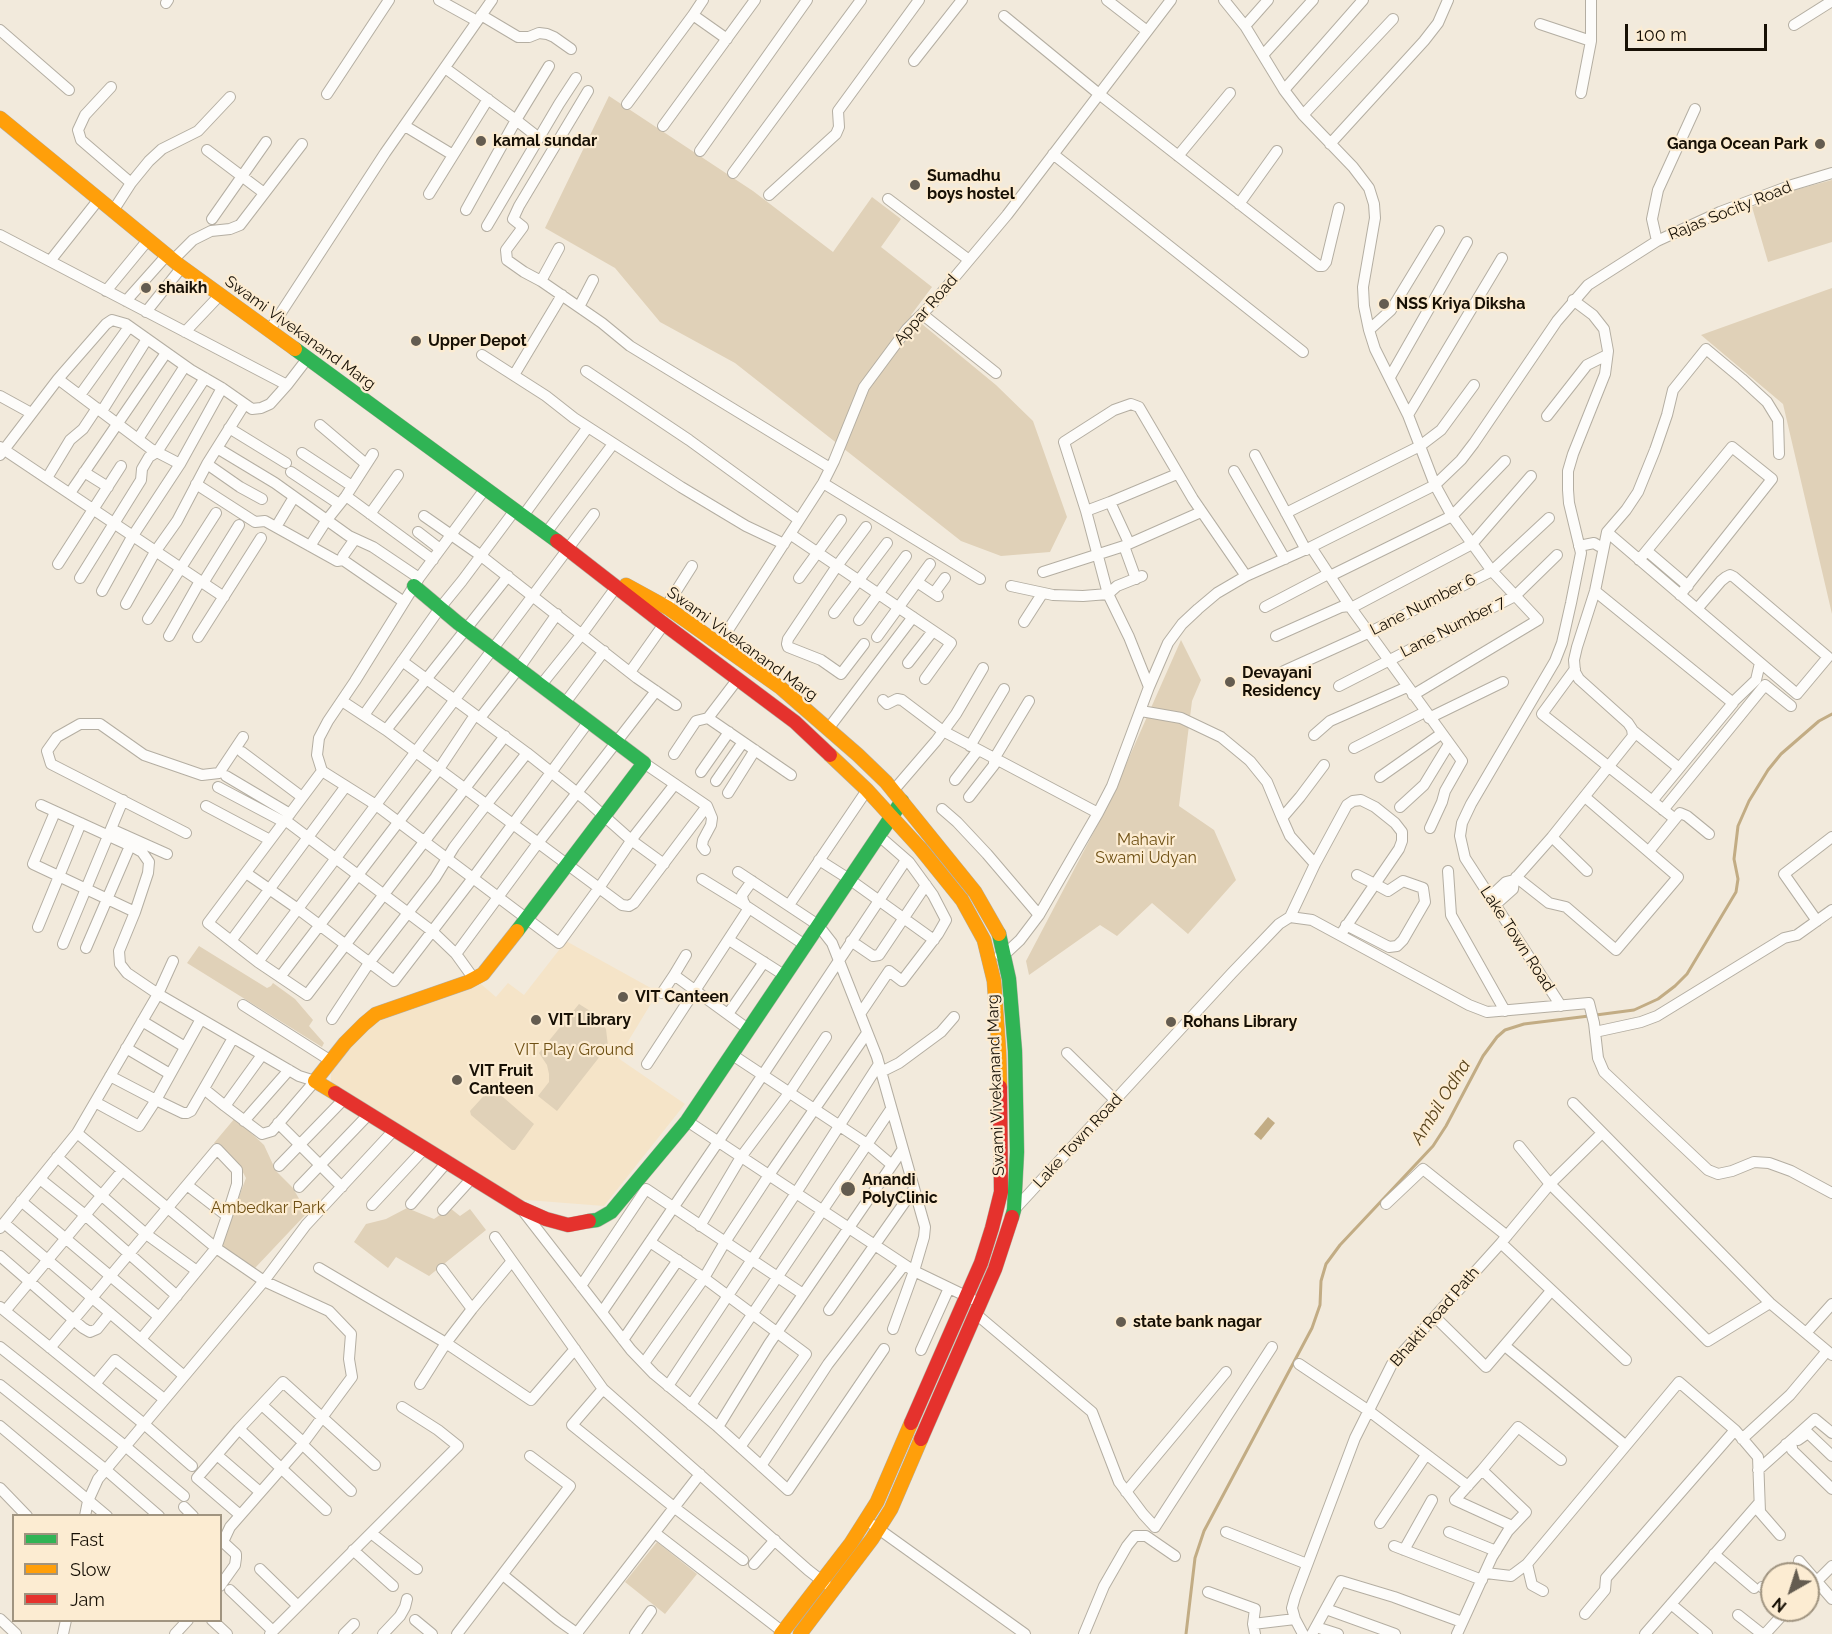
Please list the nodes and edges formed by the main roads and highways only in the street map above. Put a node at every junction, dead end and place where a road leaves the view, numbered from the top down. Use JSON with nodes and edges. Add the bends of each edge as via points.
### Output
{"nodes":[{"id":1,"x":0,"y":118,"type":"edge"},
{"id":2,"x":589,"y":564,"type":"junction"},
{"id":3,"x":416,"y":582,"type":"road end"},
{"id":4,"x":898,"y":796,"type":"junction"},
{"id":5,"x":892,"y":815,"type":"junction"},
{"id":6,"x":782,"y":1633,"type":"edge"},
{"id":7,"x":800,"y":1634,"type":"edge"}],
"edges":[{"from":1,"to":2,"type":"main road","name":"Swami Vivekanand Marg","via":[[174,261]]},
{"from":2,"to":4,"type":"main road","name":"Swami Vivekanand Marg","via":[[666,607],[781,688]]},
{"from":2,"to":5,"type":"main road","name":"Swami Vivekanand Marg","via":[[795,723]]},
{"from":3,"to":5,"type":"main road","via":[[466,629],[644,763],[483,974],[376,1014],[345,1043],[315,1082],[521,1208],[568,1225],[611,1212],[687,1121]]},
{"from":4,"to":5,"type":"main road"},
{"from":4,"to":7,"type":"main road","name":"Swami Vivekanand Marg","via":[[975,892],[999,934],[1005,954],[1015,1051],[1014,1210],[995,1269],[891,1509]]},
{"from":5,"to":6,"type":"main road","name":"Swami Vivekanand Marg","via":[[962,900],[984,940],[994,981],[999,1051],[1001,1192],[981,1263],[877,1502],[851,1543]]}]}
